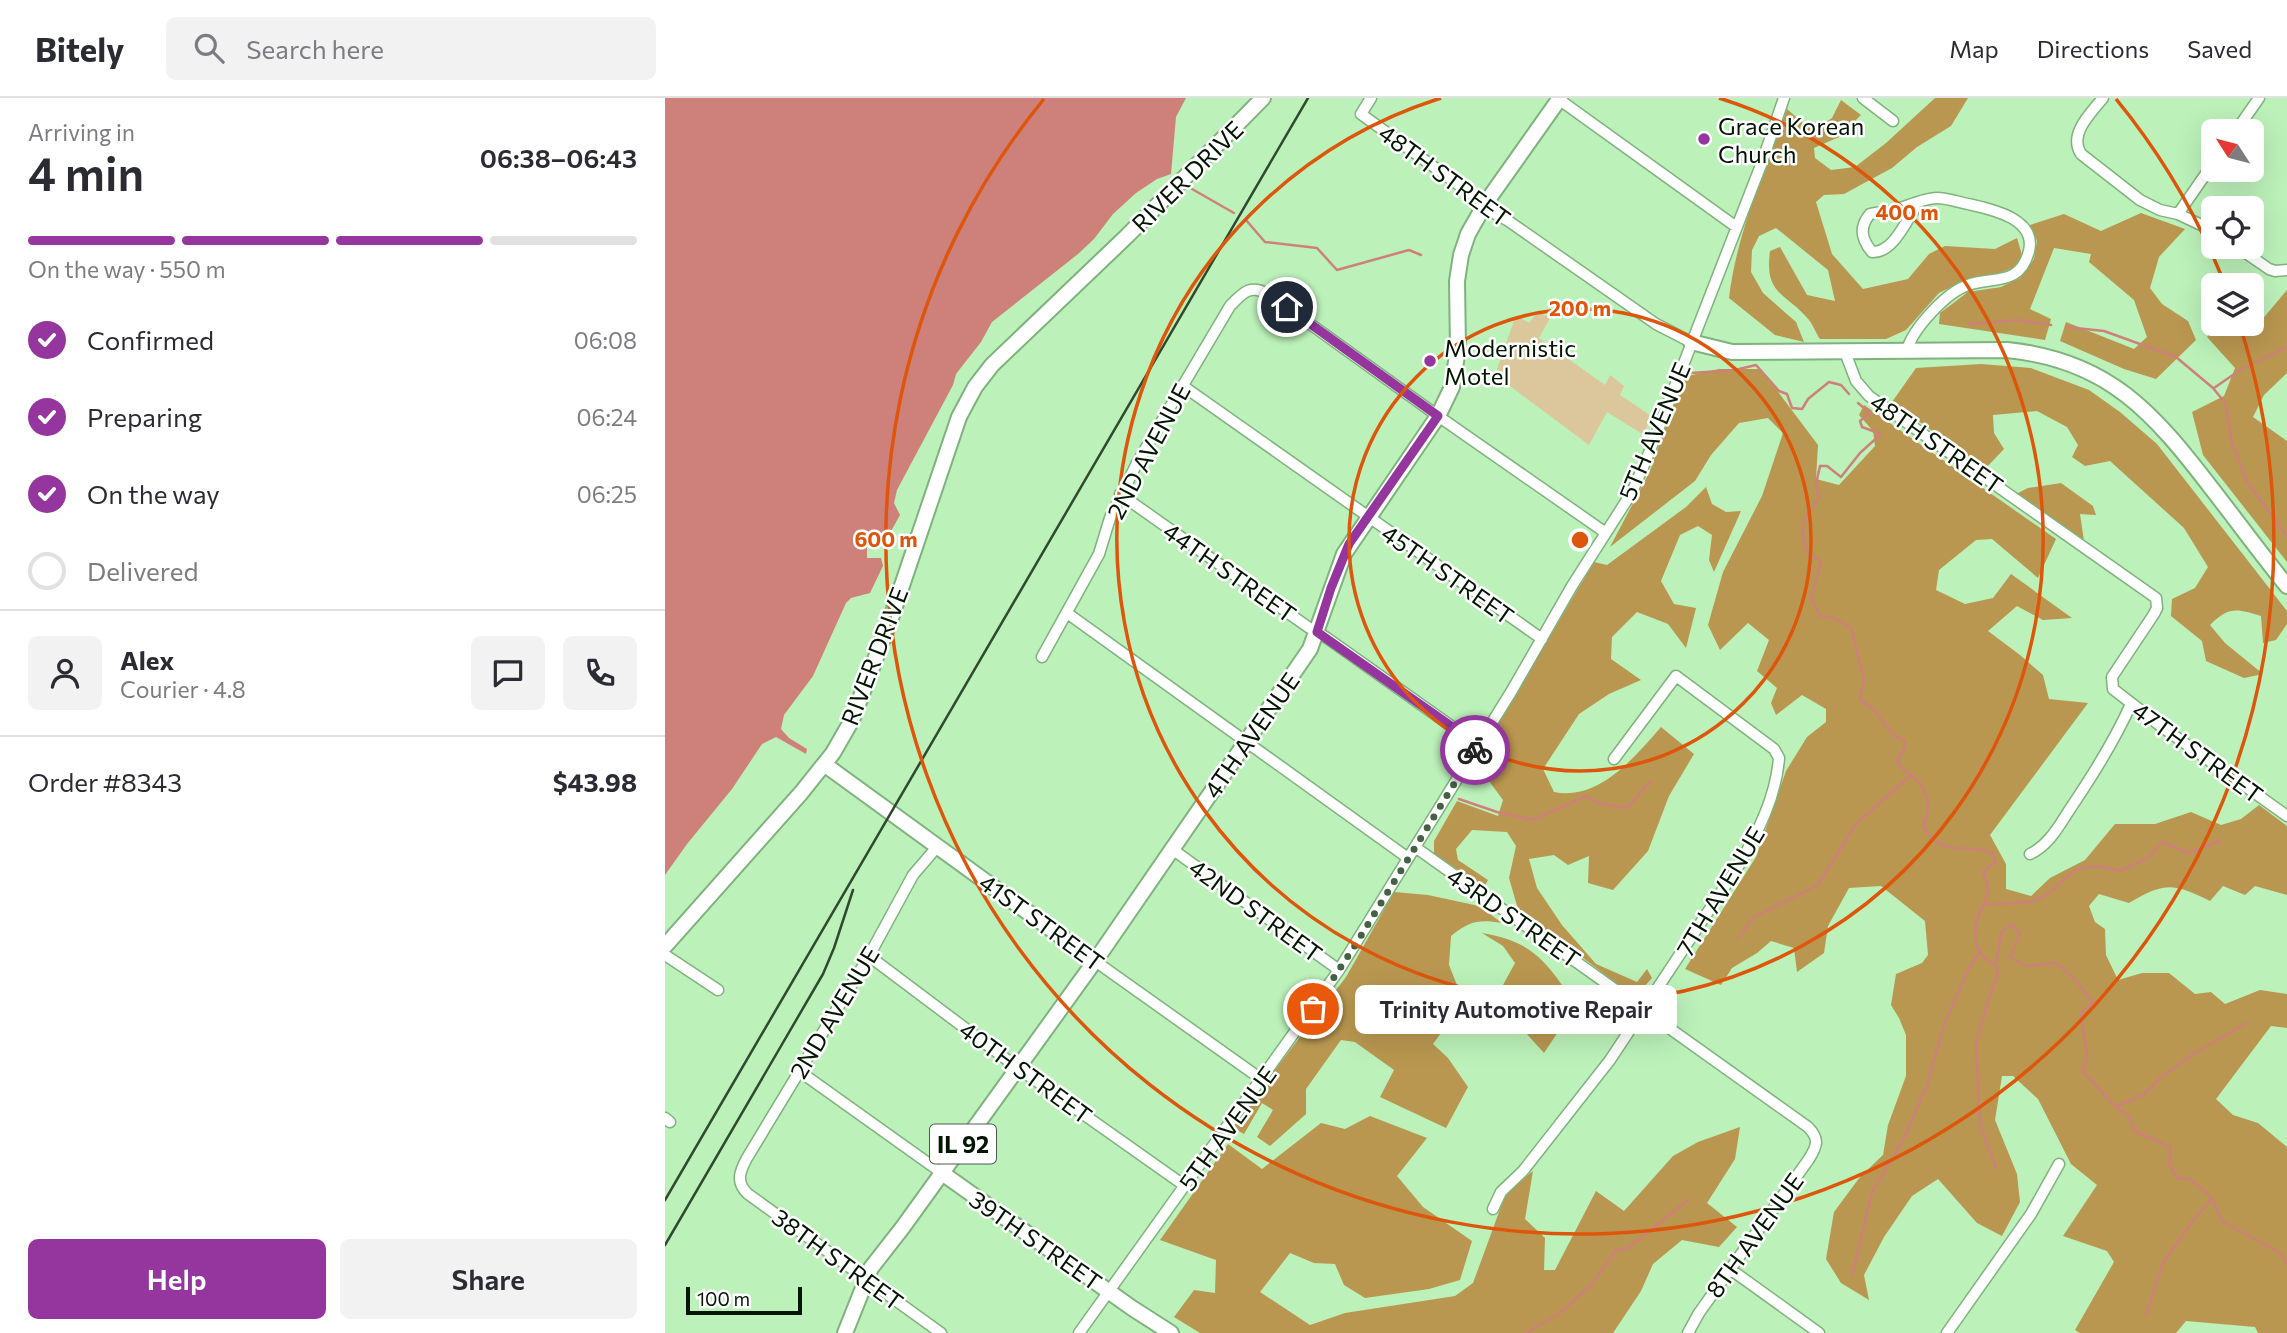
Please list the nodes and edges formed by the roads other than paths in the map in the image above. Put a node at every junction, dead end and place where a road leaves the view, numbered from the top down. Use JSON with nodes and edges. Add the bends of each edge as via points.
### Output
{"nodes":[{"id":1,"x":1263,"y":98,"type":"edge"},
{"id":2,"x":1370,"y":98,"type":"edge"},
{"id":3,"x":1558,"y":98,"type":"edge"},
{"id":4,"x":1863,"y":98,"type":"edge"},
{"id":5,"x":2102,"y":98,"type":"edge"},
{"id":6,"x":2259,"y":98,"type":"edge"},
{"id":7,"x":1781,"y":100,"type":"edge"},
{"id":8,"x":2244,"y":119,"type":"edge"},
{"id":9,"x":1893,"y":121,"type":"dead end"},
{"id":10,"x":2201,"y":181,"type":"edge"},
{"id":11,"x":1485,"y":204,"type":"junction"},
{"id":12,"x":1915,"y":205,"type":"junction"},
{"id":13,"x":2178,"y":214,"type":"junction"},
{"id":14,"x":2201,"y":225,"type":"edge"},
{"id":15,"x":1735,"y":226,"type":"junction"},
{"id":16,"x":2253,"y":259,"type":"edge"},
{"id":17,"x":2285,"y":271,"type":"edge"},
{"id":18,"x":1691,"y":342,"type":"junction"},
{"id":19,"x":1907,"y":350,"type":"junction"},
{"id":20,"x":1846,"y":352,"type":"junction"},
{"id":21,"x":1183,"y":386,"type":"junction"},
{"id":22,"x":1438,"y":416,"type":"junction"},
{"id":23,"x":1121,"y":494,"type":"junction"},
{"id":24,"x":1367,"y":517,"type":"junction"},
{"id":25,"x":1606,"y":533,"type":"junction"},
{"id":26,"x":2287,"y":586,"type":"edge"},
{"id":27,"x":1067,"y":613,"type":"junction"},
{"id":28,"x":1317,"y":632,"type":"junction"},
{"id":29,"x":1542,"y":639,"type":"junction"},
{"id":30,"x":1042,"y":657,"type":"dead end"},
{"id":31,"x":2111,"y":685,"type":"joint"},
{"id":32,"x":2131,"y":704,"type":"junction"},
{"id":33,"x":1246,"y":742,"type":"junction"},
{"id":34,"x":1478,"y":745,"type":"junction"},
{"id":35,"x":1614,"y":759,"type":"dead end"},
{"id":36,"x":824,"y":764,"type":"junction"},
{"id":37,"x":2287,"y":816,"type":"edge"},
{"id":38,"x":937,"y":847,"type":"junction"},
{"id":39,"x":1415,"y":847,"type":"junction"},
{"id":40,"x":1172,"y":849,"type":"junction"},
{"id":41,"x":2030,"y":854,"type":"dead end"},
{"id":42,"x":1408,"y":858,"type":"junction"},
{"id":43,"x":665,"y":946,"type":"edge"},
{"id":44,"x":665,"y":955,"type":"edge"},
{"id":45,"x":869,"y":956,"type":"junction"},
{"id":46,"x":1095,"y":961,"type":"junction"},
{"id":47,"x":1339,"y":970,"type":"junction"},
{"id":48,"x":718,"y":990,"type":"dead end"},
{"id":49,"x":1645,"y":1010,"type":"junction"},
{"id":50,"x":1018,"y":1068,"type":"junction"},
{"id":51,"x":799,"y":1071,"type":"junction"},
{"id":52,"x":1261,"y":1079,"type":"junction"},
{"id":53,"x":1817,"y":1137,"type":"joint"},
{"id":54,"x":2059,"y":1164,"type":"dead end"},
{"id":55,"x":942,"y":1173,"type":"junction"},
{"id":56,"x":740,"y":1182,"type":"joint"},
{"id":57,"x":1185,"y":1186,"type":"junction"},
{"id":58,"x":1493,"y":1209,"type":"dead end"},
{"id":59,"x":1730,"y":1269,"type":"junction"},
{"id":60,"x":866,"y":1280,"type":"junction"},
{"id":61,"x":1109,"y":1292,"type":"junction"},
{"id":62,"x":845,"y":1333,"type":"edge"},
{"id":63,"x":941,"y":1333,"type":"edge"},
{"id":64,"x":1079,"y":1333,"type":"edge"},
{"id":65,"x":1171,"y":1333,"type":"edge"},
{"id":66,"x":1688,"y":1333,"type":"edge"},
{"id":67,"x":1818,"y":1333,"type":"edge"},
{"id":68,"x":1947,"y":1333,"type":"edge"}],
"edges":[{"from":1,"to":36,"type":"street","name":"RIVER DRIVE","via":[[975,387],[958,417],[852,720]]},
{"from":2,"to":11,"type":"street","name":"48TH STREET","via":[[1361,114]]},
{"from":3,"to":11,"type":"street","name":"4TH AVENUE","number":"IL 92"},
{"from":3,"to":15,"type":"street"},
{"from":4,"to":9,"type":"street"},
{"from":5,"to":13,"type":"street","via":[[2078,135],[2078,149],[2140,200]]},
{"from":6,"to":8,"type":"street"},
{"from":7,"to":15,"type":"street","name":"5TH AVENUE","via":[[1761,165]]},
{"from":10,"to":13,"type":"street"},
{"from":11,"to":18,"type":"street","name":"48TH STREET","via":[[1656,324]]},
{"from":11,"to":22,"type":"street","name":"4TH AVENUE","number":"IL 92","via":[[1461,255],[1457,364]]},
{"from":12,"to":12,"type":"street","via":[[1870,214],[1862,231],[1871,252],[1890,245]]},
{"from":12,"to":19,"type":"street","via":[[1937,198],[1999,212],[2023,228],[2030,243],[2025,261],[2014,273],[1966,285],[1943,301],[1921,325]]},
{"from":13,"to":14,"type":"street"},
{"from":15,"to":18,"type":"street","name":"5TH AVENUE"},
{"from":16,"to":17,"type":"street","via":[[2275,271]]},
{"from":18,"to":20,"type":"street","name":"48TH STREET","via":[[1732,352]]},
{"from":18,"to":25,"type":"street","name":"5TH AVENUE","via":[[1640,476]]},
{"from":19,"to":20,"type":"street"},
{"from":19,"to":26,"type":"street","via":[[2031,352],[2077,366],[2116,386],[2166,431]]},
{"from":20,"to":31,"type":"street","name":"48TH STREET","via":[[1856,381],[1869,396],[2151,594],[2157,602],[2154,614]]},
{"from":21,"to":22,"type":"street","name":"2ND AVENUE","via":[[1230,306],[1248,290],[1260,290]]},
{"from":21,"to":23,"type":"street","name":"2ND AVENUE"},
{"from":21,"to":24,"type":"street","name":"45TH STREET"},
{"from":22,"to":24,"type":"street","name":"4TH AVENUE","number":"IL 92"},
{"from":22,"to":25,"type":"street"},
{"from":23,"to":27,"type":"street","name":"2ND AVENUE","via":[[1099,554]]},
{"from":23,"to":28,"type":"street","name":"44TH STREET"},
{"from":24,"to":28,"type":"street","name":"4TH AVENUE","number":"IL 92","via":[[1344,554]]},
{"from":24,"to":29,"type":"street","name":"45TH STREET"},
{"from":25,"to":29,"type":"street","name":"5TH AVENUE"},
{"from":27,"to":30,"type":"street","name":"2ND AVENUE"},
{"from":27,"to":33,"type":"street"},
{"from":28,"to":33,"type":"street","name":"4TH AVENUE","number":"IL 92"},
{"from":28,"to":34,"type":"street","name":"44TH STREET"},
{"from":29,"to":34,"type":"street","name":"5TH AVENUE"},
{"from":31,"to":32,"type":"street","name":"47TH STREET"},
{"from":32,"to":37,"type":"street","name":"47TH STREET"},
{"from":32,"to":41,"type":"street","via":[[2099,767],[2052,835]]},
{"from":33,"to":40,"type":"street","name":"4TH AVENUE","number":"IL 92"},
{"from":33,"to":42,"type":"street"},
{"from":34,"to":39,"type":"street","name":"5TH AVENUE"},
{"from":35,"to":49,"type":"street","name":"7TH AVENUE","via":[[1676,676],[1778,754],[1779,765],[1758,832]]},
{"from":36,"to":38,"type":"street","name":"41ST STREET"},
{"from":36,"to":43,"type":"street","name":"RIVER DRIVE","via":[[741,869]]},
{"from":38,"to":45,"type":"street","name":"2ND AVENUE","via":[[913,875]]},
{"from":38,"to":46,"type":"street","name":"41ST STREET"},
{"from":39,"to":42,"type":"street","name":"5TH AVENUE"},
{"from":39,"to":49,"type":"street","name":"43RD STREET"},
{"from":40,"to":46,"type":"street","name":"4TH AVENUE","number":"IL 92"},
{"from":40,"to":47,"type":"street","name":"42ND STREET"},
{"from":42,"to":47,"type":"street","name":"5TH AVENUE"},
{"from":44,"to":48,"type":"street"},
{"from":45,"to":50,"type":"street","name":"40TH STREET"},
{"from":45,"to":51,"type":"street","name":"2ND AVENUE"},
{"from":46,"to":50,"type":"street","name":"4TH AVENUE","number":"IL 92"},
{"from":46,"to":52,"type":"street","name":"41ST STREET"},
{"from":47,"to":52,"type":"street","name":"5TH AVENUE"},
{"from":49,"to":53,"type":"street","name":"43RD STREET"},
{"from":49,"to":58,"type":"street","name":"7TH AVENUE","via":[[1540,1150],[1501,1192]]},
{"from":50,"to":55,"type":"street","name":"4TH AVENUE","number":"IL 92"},
{"from":50,"to":57,"type":"street","name":"40TH STREET"},
{"from":51,"to":55,"type":"street","name":"39TH STREET"},
{"from":51,"to":56,"type":"street","name":"2ND AVENUE","via":[[743,1166]]},
{"from":52,"to":57,"type":"street","name":"5TH AVENUE"},
{"from":53,"to":59,"type":"street","name":"8TH AVENUE","via":[[1815,1150]]},
{"from":54,"to":68,"type":"street","via":[[2016,1236]]},
{"from":55,"to":60,"type":"street","name":"4TH AVENUE","number":"IL 92"},
{"from":55,"to":61,"type":"street","name":"39TH STREET"},
{"from":56,"to":60,"type":"street","name":"38TH STREET","via":[[748,1195]]},
{"from":57,"to":61,"type":"street","name":"5TH AVENUE"},
{"from":59,"to":66,"type":"street","name":"8TH AVENUE"},
{"from":59,"to":67,"type":"street"},
{"from":60,"to":62,"type":"street","name":"4TH AVENUE","number":"IL 92"},
{"from":60,"to":63,"type":"street","name":"38TH STREET"},
{"from":61,"to":64,"type":"street","name":"5TH AVENUE"},
{"from":61,"to":65,"type":"street","name":"39TH STREET"}]}
